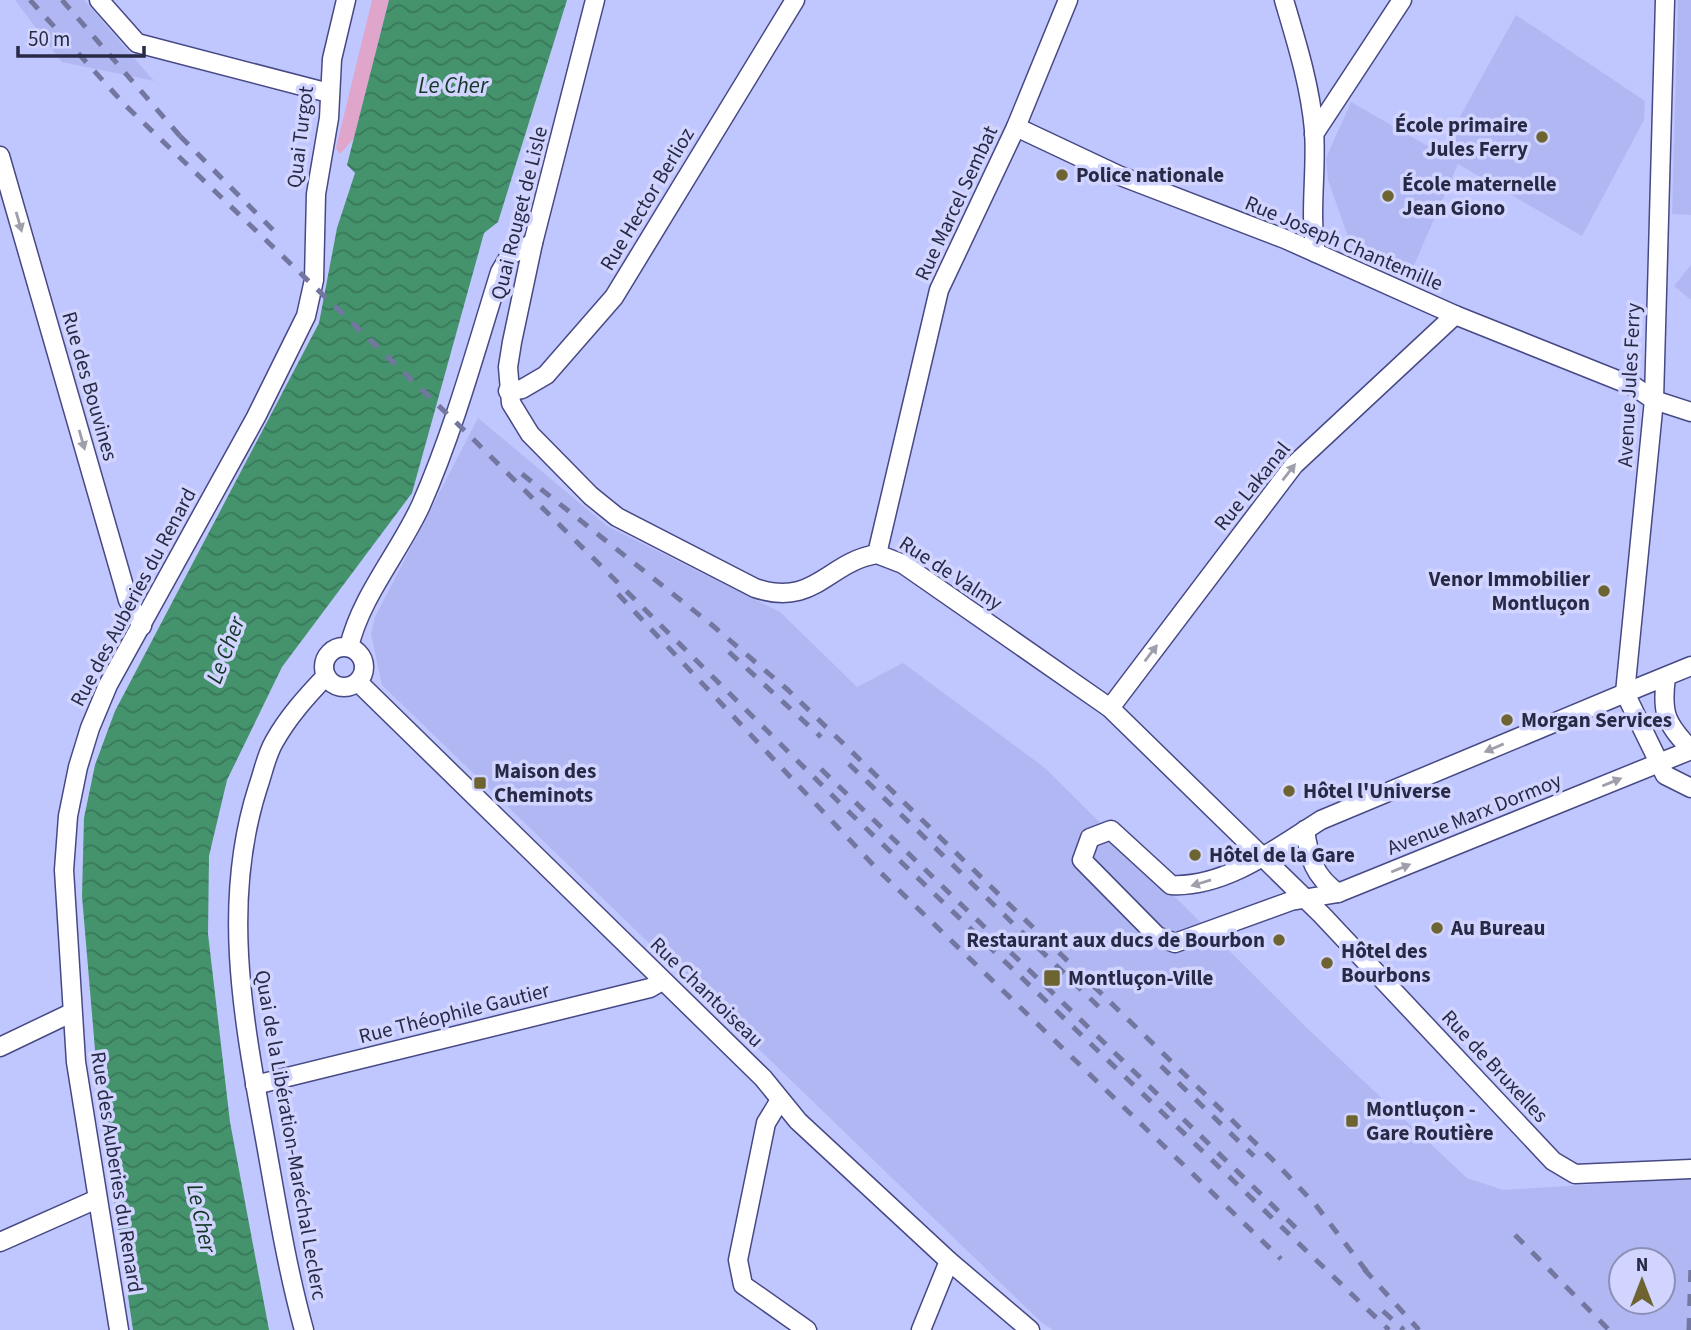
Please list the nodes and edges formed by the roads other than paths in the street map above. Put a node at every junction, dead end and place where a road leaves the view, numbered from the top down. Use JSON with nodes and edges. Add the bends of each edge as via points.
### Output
{"nodes":[{"id":1,"x":99,"y":0,"type":"edge"},
{"id":2,"x":346,"y":0,"type":"edge"},
{"id":3,"x":595,"y":0,"type":"edge"},
{"id":4,"x":795,"y":0,"type":"edge"},
{"id":5,"x":1068,"y":0,"type":"edge"},
{"id":6,"x":1284,"y":0,"type":"edge"},
{"id":7,"x":1402,"y":0,"type":"edge"},
{"id":8,"x":1665,"y":0,"type":"edge"},
{"id":9,"x":329,"y":93,"type":"junction"},
{"id":10,"x":1016,"y":127,"type":"junction"},
{"id":11,"x":1314,"y":134,"type":"junction"},
{"id":12,"x":0,"y":156,"type":"edge"},
{"id":13,"x":533,"y":243,"type":"junction"},
{"id":14,"x":1316,"y":253,"type":"junction"},
{"id":15,"x":314,"y":280,"type":"joint"},
{"id":16,"x":1455,"y":315,"type":"junction"},
{"id":17,"x":508,"y":391,"type":"junction"},
{"id":18,"x":1654,"y":400,"type":"junction"},
{"id":19,"x":1691,"y":412,"type":"edge"},
{"id":20,"x":530,"y":434,"type":"joint"},
{"id":21,"x":877,"y":554,"type":"junction"},
{"id":22,"x":142,"y":626,"type":"junction"},
{"id":23,"x":349,"y":648,"type":"junction"},
{"id":24,"x":1691,"y":666,"type":"edge"},
{"id":25,"x":326,"y":676,"type":"junction"},
{"id":26,"x":1666,"y":677,"type":"junction"},
{"id":27,"x":358,"y":682,"type":"junction"},
{"id":28,"x":1625,"y":693,"type":"junction"},
{"id":29,"x":1110,"y":708,"type":"junction"},
{"id":30,"x":1691,"y":750,"type":"edge"},
{"id":31,"x":1657,"y":764,"type":"junction"},
{"id":32,"x":1691,"y":788,"type":"edge"},
{"id":33,"x":1305,"y":830,"type":"junction"},
{"id":34,"x":1245,"y":841,"type":"joint"},
{"id":35,"x":1264,"y":856,"type":"junction"},
{"id":36,"x":1338,"y":893,"type":"junction"},
{"id":37,"x":1305,"y":898,"type":"junction"},
{"id":38,"x":662,"y":981,"type":"junction"},
{"id":39,"x":71,"y":1013,"type":"junction"},
{"id":40,"x":0,"y":1047,"type":"edge"},
{"id":41,"x":255,"y":1085,"type":"junction"},
{"id":42,"x":780,"y":1100,"type":"junction"},
{"id":43,"x":1691,"y":1169,"type":"edge"},
{"id":44,"x":97,"y":1199,"type":"junction"},
{"id":45,"x":0,"y":1242,"type":"edge"},
{"id":46,"x":949,"y":1261,"type":"junction"},
{"id":47,"x":119,"y":1330,"type":"edge"},
{"id":48,"x":304,"y":1330,"type":"edge"},
{"id":49,"x":807,"y":1330,"type":"edge"},
{"id":50,"x":921,"y":1330,"type":"edge"},
{"id":51,"x":1030,"y":1330,"type":"edge"}],
"edges":[{"from":1,"to":9,"type":"street","via":[[137,43]]},
{"from":2,"to":9,"type":"street","name":"Quai Turgot"},
{"from":3,"to":13,"type":"street","name":"Quai Rouget de Lisle"},
{"from":4,"to":17,"type":"street","name":"Rue Hector Berlioz","via":[[614,297],[546,375],[522,389]]},
{"from":5,"to":10,"type":"street","name":"Rue Marcel Sembat"},
{"from":6,"to":11,"type":"street","via":[[1310,87]]},
{"from":7,"to":11,"type":"street"},
{"from":8,"to":18,"type":"street","name":"Avenue Jules Ferry"},
{"from":9,"to":15,"type":"street","name":"Quai Turgot","via":[[316,194]]},
{"from":10,"to":14,"type":"street","name":"Rue Joseph Chantemille","via":[[1118,175]]},
{"from":10,"to":21,"type":"street","name":"Rue Marcel Sembat","via":[[939,290]]},
{"from":11,"to":14,"type":"street","via":[[1312,230]]},
{"from":12,"to":22,"type":"street","name":"Rue des Bouvines","one_way":true,"via":[[128,600]]},
{"from":13,"to":17,"type":"street","name":"Quai Rouget de Lisle","via":[[512,342]]},
{"from":13,"to":23,"type":"street","via":[[510,255],[500,272],[432,479],[410,528],[360,613]]},
{"from":14,"to":16,"type":"street","name":"Rue Joseph Chantemille"},
{"from":15,"to":22,"type":"street","name":"Rue des Auberies du Renard","via":[[297,339]]},
{"from":16,"to":18,"type":"street","name":"Rue Joseph Chantemille","via":[[1635,387]]},
{"from":29,"to":16,"type":"street","name":"Rue Lakanal","one_way":true,"via":[[1294,465]]},
{"from":17,"to":20,"type":"street","name":"Quai Rouget de Lisle","via":[[516,416]]},
{"from":18,"to":19,"type":"street","name":"Rue Joseph Chantemille"},
{"from":18,"to":28,"type":"street","name":"Avenue Jules Ferry"},
{"from":20,"to":21,"type":"street","name":"Rue de Valmy","via":[[617,517],[755,588],[793,594]]},
{"from":21,"to":29,"type":"street","name":"Rue de Valmy","via":[[903,564]]},
{"from":22,"to":39,"type":"street","name":"Rue des Auberies du Renard","via":[[90,728],[68,816],[64,870]]},
{"from":23,"to":25,"type":"street","name":"Quai de la Libération-Maréchal Leclerc","via":[[330,652],[324,663]]},
{"from":23,"to":27,"type":"street","via":[[363,659],[364,671]]},
{"from":24,"to":26,"type":"street","name":"Avenue Marx Dormoy"},
{"from":25,"to":27,"type":"street","via":[[340,687]]},
{"from":25,"to":41,"type":"street","name":"Quai de la Libération-Maréchal Leclerc","via":[[295,708],[272,745],[250,813],[238,889],[236,941]]},
{"from":26,"to":28,"type":"street","name":"Avenue Marx Dormoy"},
{"from":26,"to":30,"type":"street","via":[[1664,713]]},
{"from":27,"to":38,"type":"street","name":"Rue Chantoiseau"},
{"from":28,"to":31,"type":"street","name":"Avenue Jules Ferry"},
{"from":28,"to":33,"type":"street","name":"Avenue Marx Dormoy","one_way":true},
{"from":29,"to":34,"type":"street","name":"Rue de Valmy"},
{"from":30,"to":31,"type":"street","name":"Avenue Marx Dormoy"},
{"from":31,"to":32,"type":"street","via":[[1665,775]]},
{"from":36,"to":31,"type":"street","name":"Avenue Marx Dormoy","one_way":true},
{"from":33,"to":35,"type":"street","name":"Avenue Marx Dormoy"},
{"from":33,"to":36,"type":"street","via":[[1316,873]]},
{"from":34,"to":35,"type":"street","name":"Rue de Bruxelles"},
{"from":35,"to":37,"type":"street","name":"Rue de Bruxelles"},
{"from":35,"to":37,"type":"street","name":"Avenue Marx Dormoy","one_way":true,"via":[[1201,884],[1171,885],[1111,830],[1090,838],[1082,860],[1163,941],[1175,943]]},
{"from":36,"to":37,"type":"street","name":"Avenue Marx Dormoy"},
{"from":37,"to":43,"type":"street","name":"Rue de Bruxelles","via":[[1566,1171]]},
{"from":38,"to":41,"type":"street","name":"Rue Théophile Gautier","via":[[650,988]]},
{"from":38,"to":42,"type":"street","name":"Rue Chantoiseau"},
{"from":39,"to":40,"type":"street"},
{"from":39,"to":44,"type":"street","name":"Rue des Auberies du Renard"},
{"from":41,"to":48,"type":"street","name":"Quai de la Libération-Maréchal Leclerc","via":[[291,1284]]},
{"from":42,"to":46,"type":"street","name":"Rue Chantoiseau"},
{"from":42,"to":49,"type":"street","via":[[766,1123],[738,1259],[743,1285]]},
{"from":44,"to":45,"type":"street"},
{"from":44,"to":47,"type":"street","name":"Rue des Auberies du Renard"},
{"from":46,"to":50,"type":"street"},
{"from":46,"to":51,"type":"street","name":"Rue Chantoiseau"}]}
